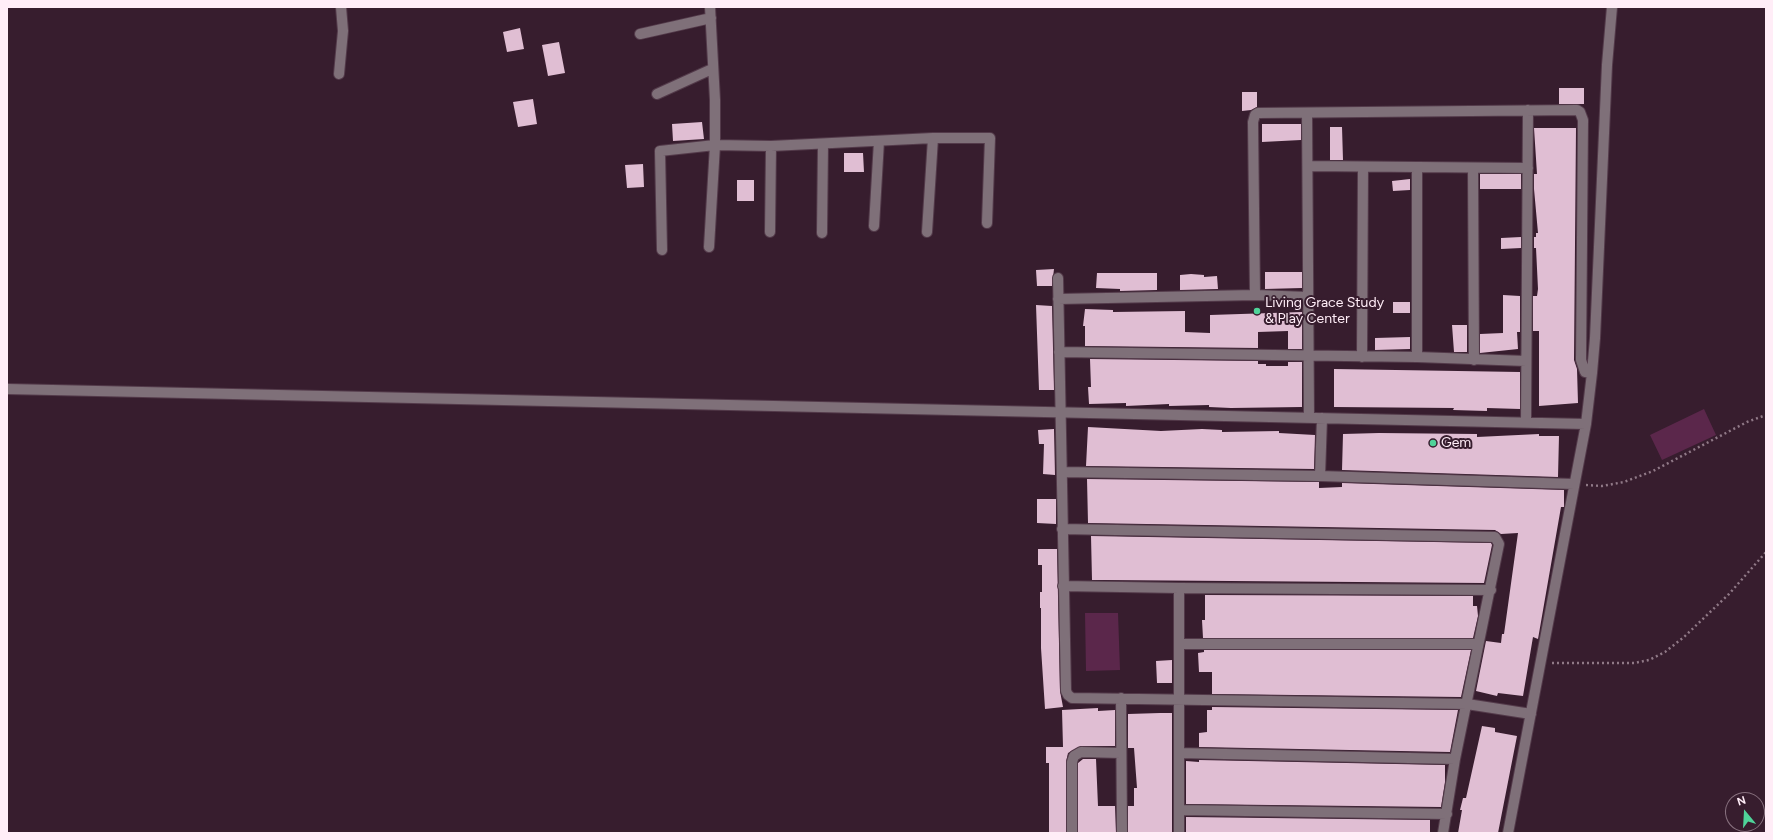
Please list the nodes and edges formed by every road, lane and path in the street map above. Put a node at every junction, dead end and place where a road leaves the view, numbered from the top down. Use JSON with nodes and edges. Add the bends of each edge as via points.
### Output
{"nodes":[{"id":1,"x":341,"y":7,"type":"edge"},
{"id":2,"x":710,"y":7,"type":"edge"},
{"id":3,"x":1612,"y":7,"type":"edge"},
{"id":4,"x":711,"y":18,"type":"junction"},
{"id":5,"x":640,"y":34,"type":"dead end"},
{"id":6,"x":712,"y":69,"type":"junction"},
{"id":7,"x":339,"y":74,"type":"dead end"},
{"id":8,"x":657,"y":94,"type":"dead end"},
{"id":9,"x":1528,"y":110,"type":"junction"},
{"id":10,"x":1307,"y":114,"type":"junction"},
{"id":11,"x":933,"y":138,"type":"junction"},
{"id":12,"x":879,"y":141,"type":"junction"},
{"id":13,"x":822,"y":144,"type":"junction"},
{"id":14,"x":715,"y":145,"type":"junction"},
{"id":15,"x":771,"y":146,"type":"junction"},
{"id":16,"x":1308,"y":166,"type":"junction"},
{"id":17,"x":1363,"y":167,"type":"junction"},
{"id":18,"x":1417,"y":167,"type":"junction"},
{"id":19,"x":1474,"y":168,"type":"junction"},
{"id":20,"x":1528,"y":168,"type":"junction"},
{"id":21,"x":987,"y":223,"type":"dead end"},
{"id":22,"x":874,"y":226,"type":"dead end"},
{"id":23,"x":770,"y":232,"type":"dead end"},
{"id":24,"x":927,"y":232,"type":"dead end"},
{"id":25,"x":822,"y":233,"type":"dead end"},
{"id":26,"x":709,"y":247,"type":"dead end"},
{"id":27,"x":662,"y":250,"type":"dead end"},
{"id":28,"x":1058,"y":278,"type":"dead end"},
{"id":29,"x":1255,"y":296,"type":"junction"},
{"id":30,"x":1308,"y":297,"type":"junction"},
{"id":31,"x":1058,"y":299,"type":"junction"},
{"id":32,"x":1059,"y":352,"type":"junction"},
{"id":33,"x":1309,"y":357,"type":"junction"},
{"id":34,"x":1362,"y":357,"type":"junction"},
{"id":35,"x":1417,"y":358,"type":"junction"},
{"id":36,"x":1474,"y":360,"type":"junction"},
{"id":37,"x":1526,"y":361,"type":"junction"},
{"id":38,"x":1592,"y":373,"type":"junction"},
{"id":39,"x":7,"y":389,"type":"edge"},
{"id":40,"x":1060,"y":413,"type":"junction"},
{"id":41,"x":1766,"y":415,"type":"edge"},
{"id":42,"x":1309,"y":417,"type":"junction"},
{"id":43,"x":1322,"y":418,"type":"junction"},
{"id":44,"x":1526,"y":422,"type":"junction"},
{"id":45,"x":1586,"y":424,"type":"junction"},
{"id":46,"x":1062,"y":472,"type":"junction"},
{"id":47,"x":1320,"y":476,"type":"junction"},
{"id":48,"x":1574,"y":484,"type":"junction"},
{"id":49,"x":1062,"y":529,"type":"junction"},
{"id":50,"x":1766,"y":552,"type":"edge"},
{"id":51,"x":1064,"y":586,"type":"junction"},
{"id":52,"x":1179,"y":588,"type":"junction"},
{"id":53,"x":1490,"y":590,"type":"junction"},
{"id":54,"x":1179,"y":644,"type":"junction"},
{"id":55,"x":1478,"y":644,"type":"junction"},
{"id":56,"x":1540,"y":664,"type":"junction"},
{"id":57,"x":1121,"y":698,"type":"junction"},
{"id":58,"x":1179,"y":699,"type":"junction"},
{"id":59,"x":1467,"y":704,"type":"junction"},
{"id":60,"x":1531,"y":714,"type":"junction"},
{"id":61,"x":1121,"y":753,"type":"junction"},
{"id":62,"x":1179,"y":753,"type":"junction"},
{"id":63,"x":1455,"y":759,"type":"junction"},
{"id":64,"x":1179,"y":810,"type":"junction"},
{"id":65,"x":1447,"y":814,"type":"junction"},
{"id":66,"x":1072,"y":833,"type":"edge"},
{"id":67,"x":1122,"y":833,"type":"edge"},
{"id":68,"x":1179,"y":833,"type":"edge"},
{"id":69,"x":1443,"y":833,"type":"edge"},
{"id":70,"x":1508,"y":833,"type":"edge"}],
"edges":[{"from":1,"to":7,"type":"street","via":[[343,31]]},
{"from":2,"to":4,"type":"street"},
{"from":3,"to":38,"type":"street","via":[[1607,65],[1596,338]]},
{"from":4,"to":5,"type":"street"},
{"from":4,"to":6,"type":"street"},
{"from":6,"to":8,"type":"street"},
{"from":6,"to":14,"type":"street"},
{"from":9,"to":10,"type":"street"},
{"from":9,"to":20,"type":"street"},
{"from":9,"to":38,"type":"street","via":[[1572,110],[1580,112],[1582,116],[1581,360],[1585,372]]},
{"from":10,"to":16,"type":"street"},
{"from":10,"to":29,"type":"street","via":[[1261,112],[1254,118]]},
{"from":11,"to":12,"type":"street"},
{"from":11,"to":21,"type":"street","via":[[990,138]]},
{"from":11,"to":24,"type":"street"},
{"from":12,"to":13,"type":"street"},
{"from":12,"to":22,"type":"street"},
{"from":13,"to":15,"type":"street"},
{"from":13,"to":25,"type":"street"},
{"from":14,"to":15,"type":"street"},
{"from":14,"to":26,"type":"street"},
{"from":14,"to":27,"type":"street","via":[[660,151]]},
{"from":15,"to":23,"type":"street"},
{"from":16,"to":17,"type":"street"},
{"from":16,"to":30,"type":"street"},
{"from":17,"to":18,"type":"street"},
{"from":17,"to":34,"type":"street"},
{"from":18,"to":19,"type":"street"},
{"from":18,"to":35,"type":"street"},
{"from":19,"to":20,"type":"street"},
{"from":19,"to":36,"type":"street"},
{"from":20,"to":37,"type":"street"},
{"from":28,"to":31,"type":"street"},
{"from":29,"to":30,"type":"street"},
{"from":29,"to":31,"type":"street"},
{"from":30,"to":33,"type":"street"},
{"from":31,"to":32,"type":"street"},
{"from":32,"to":33,"type":"street"},
{"from":32,"to":40,"type":"street"},
{"from":33,"to":34,"type":"street"},
{"from":33,"to":42,"type":"street"},
{"from":34,"to":35,"type":"street"},
{"from":35,"to":36,"type":"street"},
{"from":36,"to":37,"type":"street"},
{"from":37,"to":44,"type":"street"},
{"from":38,"to":45,"type":"street"},
{"from":39,"to":40,"type":"street"},
{"from":40,"to":42,"type":"street"},
{"from":40,"to":46,"type":"street"},
{"from":41,"to":48,"type":"path","via":[[1624,482],[1602,486]]},
{"from":42,"to":43,"type":"street"},
{"from":43,"to":44,"type":"street"},
{"from":43,"to":47,"type":"street"},
{"from":44,"to":45,"type":"street"},
{"from":45,"to":48,"type":"street"},
{"from":46,"to":47,"type":"street"},
{"from":46,"to":49,"type":"street"},
{"from":47,"to":48,"type":"street"},
{"from":48,"to":56,"type":"street"},
{"from":49,"to":51,"type":"street"},
{"from":49,"to":53,"type":"street","via":[[1495,537],[1499,544]]},
{"from":50,"to":56,"type":"path","via":[[1730,594],[1684,637],[1665,652],[1649,660],[1634,663]]},
{"from":51,"to":52,"type":"street"},
{"from":51,"to":57,"type":"street","via":[[1066,691],[1072,698]]},
{"from":52,"to":53,"type":"street"},
{"from":52,"to":54,"type":"street"},
{"from":53,"to":55,"type":"street"},
{"from":54,"to":55,"type":"street"},
{"from":54,"to":58,"type":"street"},
{"from":55,"to":59,"type":"street"},
{"from":56,"to":60,"type":"street"},
{"from":57,"to":58,"type":"street"},
{"from":57,"to":61,"type":"street"},
{"from":58,"to":59,"type":"street"},
{"from":58,"to":62,"type":"street"},
{"from":59,"to":60,"type":"street"},
{"from":59,"to":63,"type":"street"},
{"from":60,"to":70,"type":"street"},
{"from":61,"to":66,"type":"street","via":[[1081,752],[1074,756]]},
{"from":61,"to":67,"type":"street"},
{"from":62,"to":63,"type":"street"},
{"from":62,"to":64,"type":"street"},
{"from":63,"to":65,"type":"street"},
{"from":64,"to":65,"type":"street"},
{"from":64,"to":68,"type":"street"},
{"from":65,"to":69,"type":"street"}]}
